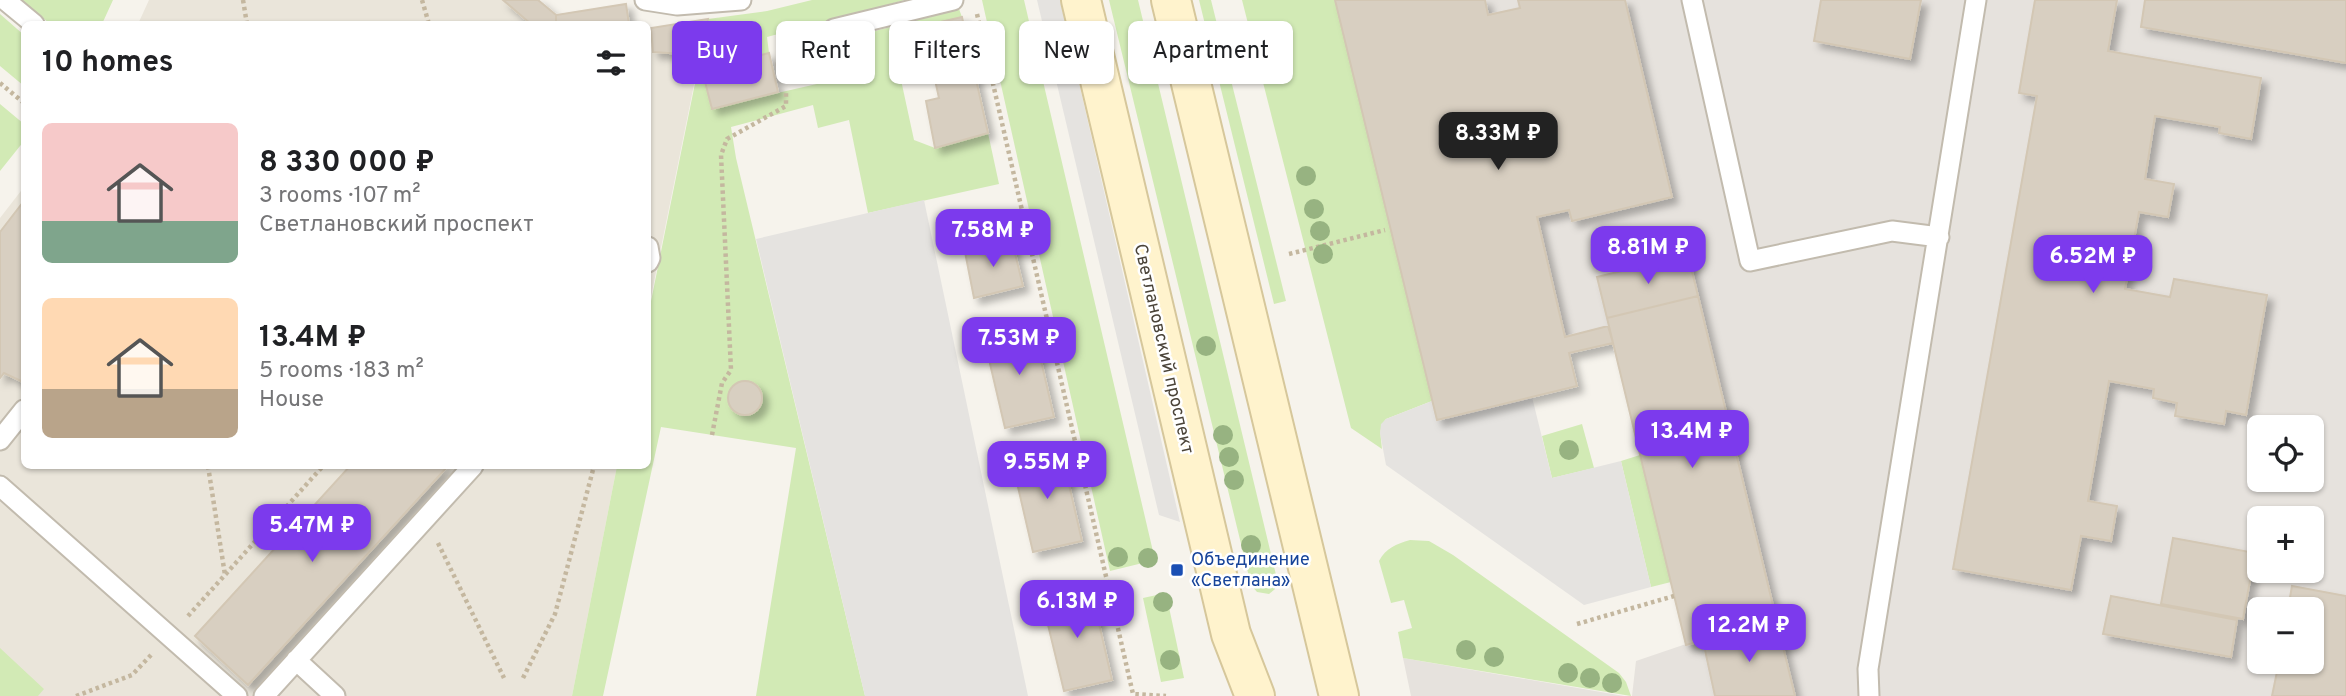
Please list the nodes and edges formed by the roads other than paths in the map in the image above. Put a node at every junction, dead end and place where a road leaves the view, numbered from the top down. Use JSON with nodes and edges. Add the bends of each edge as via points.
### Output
{"nodes":[{"id":1,"x":5,"y":0,"type":"edge"},
{"id":2,"x":645,"y":0,"type":"edge"},
{"id":3,"x":741,"y":0,"type":"edge"},
{"id":4,"x":953,"y":0,"type":"edge"},
{"id":5,"x":1081,"y":0,"type":"edge"},
{"id":6,"x":1171,"y":0,"type":"edge"},
{"id":7,"x":1692,"y":0,"type":"edge"},
{"id":8,"x":1976,"y":0,"type":"edge"},
{"id":9,"x":30,"y":21,"type":"edge"},
{"id":10,"x":867,"y":21,"type":"edge"},
{"id":11,"x":1938,"y":237,"type":"junction"},
{"id":12,"x":21,"y":414,"type":"edge"},
{"id":13,"x":0,"y":440,"type":"edge"},
{"id":14,"x":470,"y":469,"type":"edge"},
{"id":15,"x":0,"y":486,"type":"edge"},
{"id":16,"x":296,"y":660,"type":"junction"},
{"id":17,"x":237,"y":696,"type":"edge"},
{"id":18,"x":264,"y":696,"type":"edge"},
{"id":19,"x":335,"y":696,"type":"edge"},
{"id":20,"x":1255,"y":696,"type":"edge"},
{"id":21,"x":1339,"y":696,"type":"edge"},
{"id":22,"x":1869,"y":696,"type":"edge"}],
"edges":[{"from":1,"to":9,"type":"lane"},
{"from":2,"to":3,"type":"lane","via":[[677,5]]},
{"from":4,"to":10,"type":"lane"},
{"from":5,"to":20,"type":"main road","name":"Светлановский проспект","via":[[1231,634]]},
{"from":6,"to":21,"type":"main road"},
{"from":7,"to":11,"type":"lane","via":[[1750,261],[1892,231]]},
{"from":8,"to":11,"type":"lane"},
{"from":11,"to":22,"type":"lane","via":[[1868,669]]},
{"from":12,"to":13,"type":"lane"},
{"from":14,"to":16,"type":"lane"},
{"from":15,"to":17,"type":"lane"},
{"from":16,"to":18,"type":"lane"},
{"from":16,"to":19,"type":"lane"}]}
